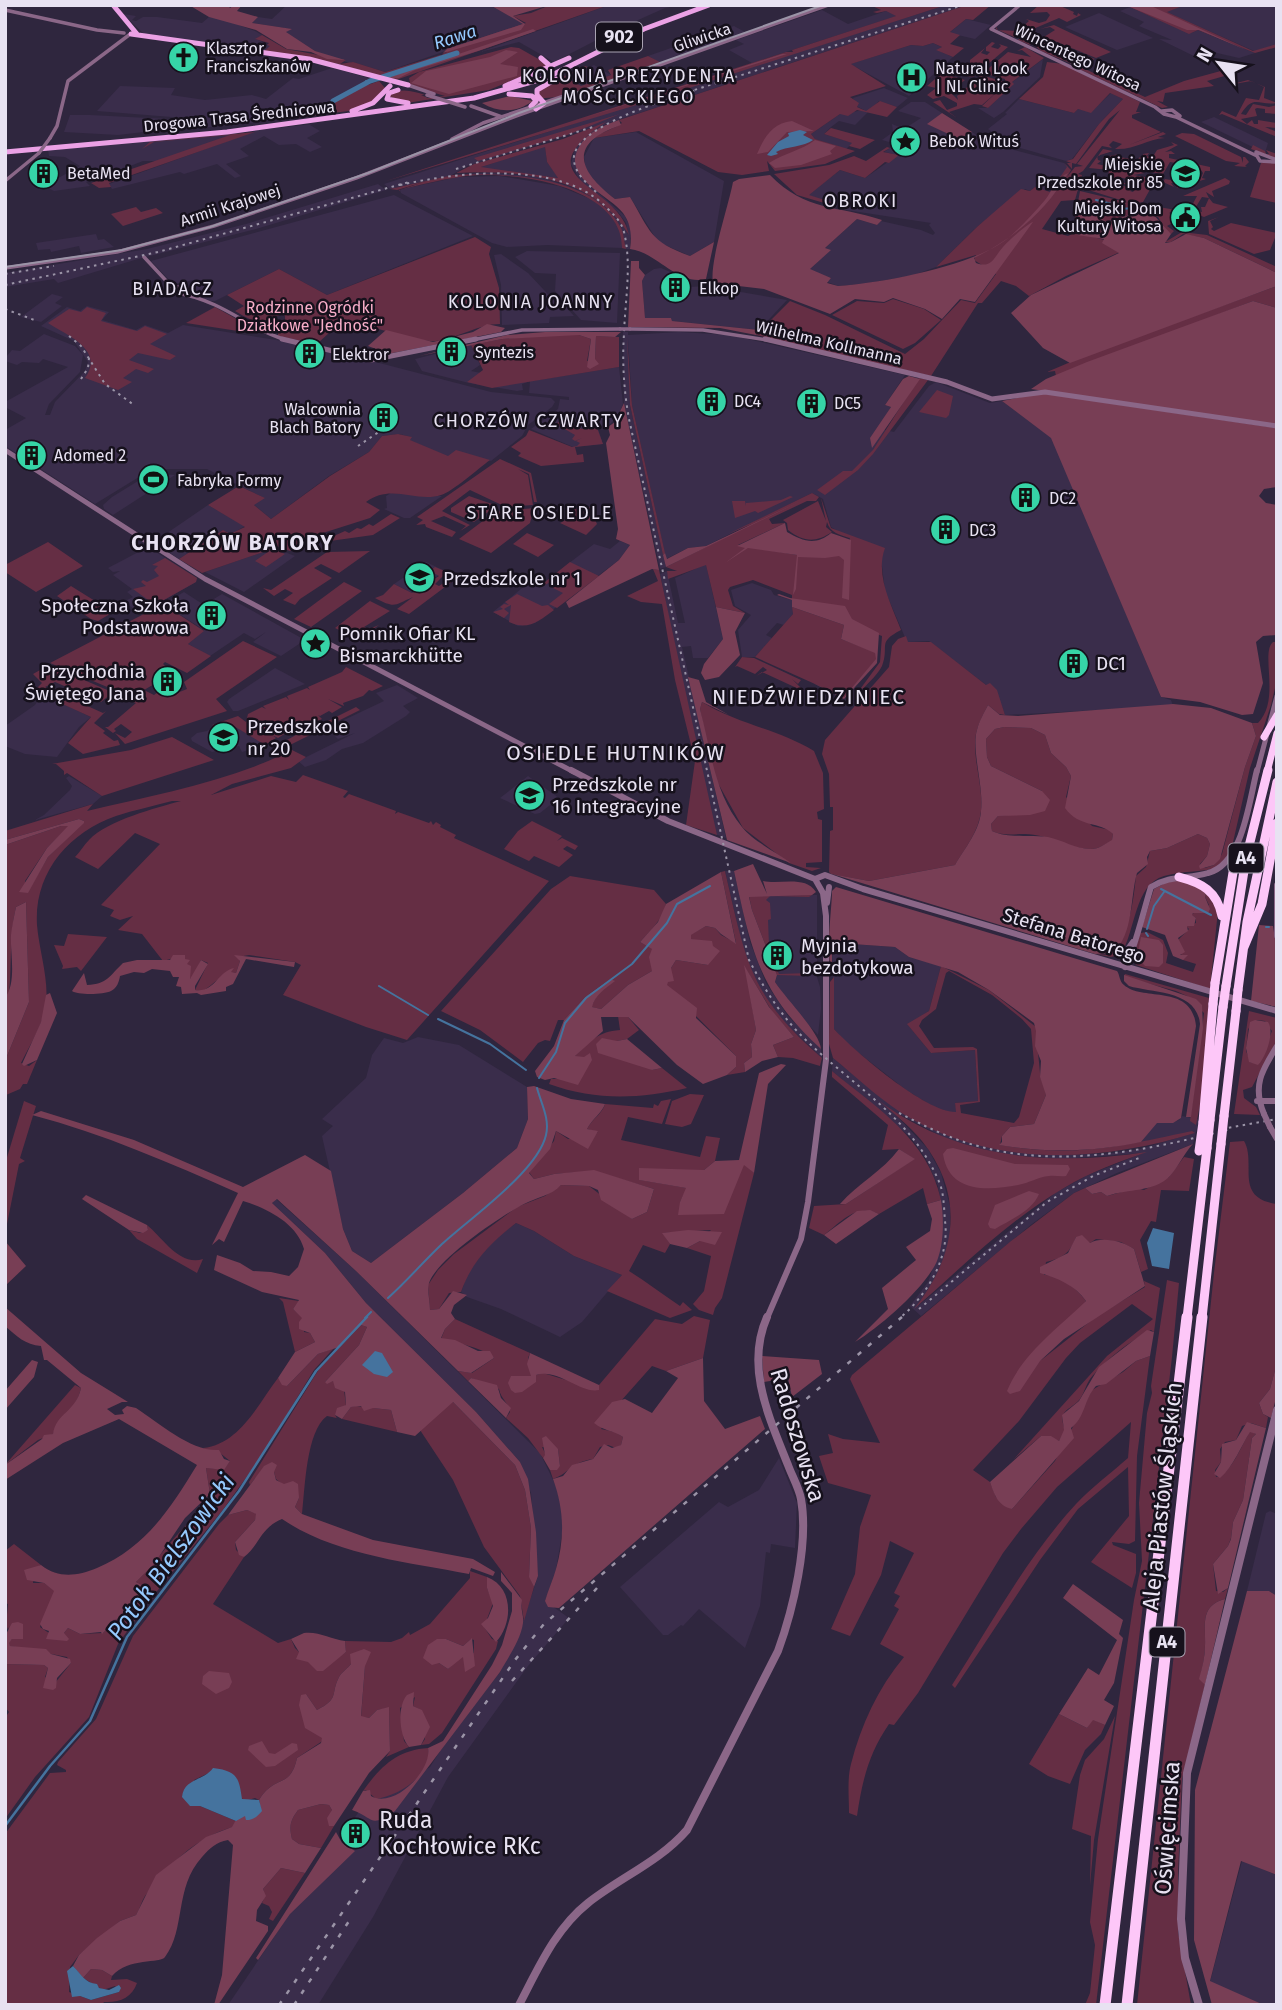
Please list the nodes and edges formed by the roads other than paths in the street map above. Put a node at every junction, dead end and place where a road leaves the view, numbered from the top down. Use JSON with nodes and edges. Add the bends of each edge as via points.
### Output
{"nodes":[{"id":1,"x":113,"y":5,"type":"edge"},
{"id":2,"x":698,"y":5,"type":"edge"},
{"id":3,"x":709,"y":5,"type":"edge"},
{"id":4,"x":828,"y":5,"type":"edge"},
{"id":5,"x":1020,"y":5,"type":"edge"},
{"id":6,"x":5,"y":10,"type":"edge"},
{"id":7,"x":129,"y":32,"type":"junction"},
{"id":8,"x":618,"y":41,"type":"junction"},
{"id":9,"x":541,"y":58,"type":"dead end"},
{"id":10,"x":569,"y":58,"type":"dead end"},
{"id":11,"x":548,"y":68,"type":"junction"},
{"id":12,"x":558,"y":78,"type":"junction"},
{"id":13,"x":377,"y":79,"type":"junction"},
{"id":14,"x":397,"y":81,"type":"junction"},
{"id":15,"x":408,"y":85,"type":"junction"},
{"id":16,"x":390,"y":86,"type":"junction"},
{"id":17,"x":400,"y":90,"type":"junction"},
{"id":18,"x":585,"y":91,"type":"junction"},
{"id":19,"x":485,"y":92,"type":"junction"},
{"id":20,"x":500,"y":95,"type":"junction"},
{"id":21,"x":474,"y":98,"type":"junction"},
{"id":22,"x":541,"y":99,"type":"junction"},
{"id":23,"x":551,"y":99,"type":"joint"},
{"id":24,"x":418,"y":103,"type":"junction"},
{"id":25,"x":533,"y":107,"type":"junction"},
{"id":26,"x":483,"y":111,"type":"junction"},
{"id":27,"x":516,"y":111,"type":"junction"},
{"id":28,"x":339,"y":114,"type":"junction"},
{"id":29,"x":501,"y":117,"type":"junction"},
{"id":30,"x":507,"y":119,"type":"junction"},
{"id":31,"x":483,"y":123,"type":"junction"},
{"id":32,"x":454,"y":138,"type":"joint"},
{"id":33,"x":445,"y":145,"type":"joint"},
{"id":34,"x":7,"y":149,"type":"edge"},
{"id":35,"x":1277,"y":161,"type":"edge"},
{"id":36,"x":362,"y":174,"type":"junction"},
{"id":37,"x":5,"y":181,"type":"edge"},
{"id":38,"x":170,"y":237,"type":"junction"},
{"id":39,"x":117,"y":250,"type":"junction"},
{"id":40,"x":145,"y":257,"type":"dead end"},
{"id":41,"x":5,"y":266,"type":"edge"},
{"id":42,"x":1277,"y":426,"type":"edge"},
{"id":43,"x":5,"y":450,"type":"edge"},
{"id":44,"x":1277,"y":696,"type":"edge"},
{"id":45,"x":1277,"y":715,"type":"edge"},
{"id":46,"x":1277,"y":733,"type":"edge"},
{"id":47,"x":1264,"y":737,"type":"junction"},
{"id":48,"x":1277,"y":782,"type":"edge"},
{"id":49,"x":1277,"y":823,"type":"edge"},
{"id":50,"x":1237,"y":848,"type":"junction"},
{"id":51,"x":817,"y":877,"type":"junction"},
{"id":52,"x":1179,"y":877,"type":"junction"},
{"id":53,"x":831,"y":883,"type":"junction"},
{"id":54,"x":1277,"y":885,"type":"edge"},
{"id":55,"x":821,"y":887,"type":"junction"},
{"id":56,"x":826,"y":916,"type":"junction"},
{"id":57,"x":1223,"y":924,"type":"junction"},
{"id":58,"x":1277,"y":936,"type":"edge"},
{"id":59,"x":1133,"y":942,"type":"junction"},
{"id":60,"x":1243,"y":948,"type":"junction"},
{"id":61,"x":1125,"y":955,"type":"junction"},
{"id":62,"x":1103,"y":960,"type":"junction"},
{"id":63,"x":1125,"y":967,"type":"junction"},
{"id":64,"x":1218,"y":1006,"type":"junction"},
{"id":65,"x":1275,"y":1010,"type":"edge"},
{"id":66,"x":1277,"y":1046,"type":"edge"},
{"id":67,"x":1257,"y":1101,"type":"junction"},
{"id":68,"x":1277,"y":1101,"type":"edge"},
{"id":69,"x":1277,"y":1139,"type":"edge"},
{"id":70,"x":1277,"y":1410,"type":"edge"},
{"id":71,"x":519,"y":2005,"type":"edge"},
{"id":72,"x":1105,"y":2005,"type":"edge"},
{"id":73,"x":1127,"y":2005,"type":"edge"},
{"id":74,"x":1199,"y":2005,"type":"edge"}],
"edges":[{"from":1,"to":7,"type":"main road"},
{"from":2,"to":19,"type":"main road","number":"902","via":[[637,28],[547,74]]},
{"from":3,"to":8,"type":"main road","number":"902"},
{"from":4,"to":18,"type":"street","name":"Gliwicka"},
{"from":5,"to":35,"type":"street","name":"Wincentego Witosa","via":[[991,29],[1259,155],[1260,161]]},
{"from":6,"to":7,"type":"street"},
{"from":7,"to":13,"type":"main road","via":[[309,59]]},
{"from":7,"to":37,"type":"street","bridge":true,"via":[[66,85],[50,138]]},
{"from":8,"to":12,"type":"main road","via":[[593,61]]},
{"from":8,"to":21,"type":"main road","number":"902","via":[[546,78]]},
{"from":9,"to":11,"type":"main road"},
{"from":10,"to":11,"type":"main road"},
{"from":11,"to":19,"type":"main road"},
{"from":12,"to":20,"type":"main road"},
{"from":12,"to":22,"type":"main road","via":[[537,90]]},
{"from":13,"to":14,"type":"main road"},
{"from":13,"to":16,"type":"main road"},
{"from":14,"to":15,"type":"main road"},
{"from":14,"to":16,"type":"main road"},
{"from":15,"to":17,"type":"main road"},
{"from":15,"to":26,"type":"street","bridge":true},
{"from":16,"to":17,"type":"main road"},
{"from":16,"to":28,"type":"main road","via":[[369,105]]},
{"from":17,"to":24,"type":"main road","via":[[387,94],[388,100]]},
{"from":17,"to":26,"type":"street","bridge":true},
{"from":18,"to":23,"type":"street","name":"Gliwicka"},
{"from":18,"to":25,"type":"street","name":"Gliwicka"},
{"from":19,"to":24,"type":"main road","name":"Drogowa Trasa Średnicowa","number":"902"},
{"from":20,"to":21,"type":"main road"},
{"from":20,"to":25,"type":"main road","via":[[529,95],[536,99]]},
{"from":21,"to":34,"type":"main road","name":"Drogowa Trasa Średnicowa","number":"902","via":[[227,132]]},
{"from":22,"to":23,"type":"main road"},
{"from":22,"to":25,"type":"main road","via":[[543,104]]},
{"from":24,"to":28,"type":"main road","name":"Drogowa Trasa Średnicowa","number":"902"},
{"from":25,"to":27,"type":"street","name":"Gliwicka"},
{"from":25,"to":30,"type":"street","name":"Gliwicka"},
{"from":26,"to":27,"type":"street"},
{"from":26,"to":29,"type":"street"},
{"from":26,"to":31,"type":"street","via":[[489,118]]},
{"from":27,"to":29,"type":"street","name":"Gliwicka"},
{"from":28,"to":34,"type":"main road","name":"Drogowa Trasa Średnicowa","number":"902"},
{"from":29,"to":30,"type":"street"},
{"from":29,"to":31,"type":"street","name":"Gliwicka"},
{"from":30,"to":33,"type":"street","name":"Gliwicka"},
{"from":31,"to":32,"type":"street","name":"Gliwicka"},
{"from":32,"to":36,"type":"street","name":"Armii Krajowej"},
{"from":33,"to":36,"type":"street","name":"Armii Krajowej"},
{"from":36,"to":38,"type":"street","name":"Armii Krajowej","via":[[217,226]]},
{"from":38,"to":39,"type":"street","name":"Armii Krajowej"},
{"from":38,"to":39,"type":"street","via":[[139,250]]},
{"from":39,"to":41,"type":"street","name":"Armii Krajowej"},
{"from":40,"to":42,"type":"street","name":"Wilhelma Kollmanna","bridge":true,"via":[[171,286],[167,291],[219,307],[274,337],[372,360],[516,330],[735,332],[929,378],[992,399],[1045,392]]},
{"from":43,"to":51,"type":"street","via":[[205,579],[668,821]]},
{"from":44,"to":47,"type":"street"},
{"from":45,"to":47,"type":"highway"},
{"from":46,"to":64,"type":"highway","number":"A4","bridge":true,"via":[[1246,858],[1226,986]]},
{"from":47,"to":50,"type":"street"},
{"from":48,"to":60,"type":"highway","number":"A4"},
{"from":49,"to":60,"type":"highway","via":[[1262,902],[1252,936]]},
{"from":50,"to":52,"type":"street","via":[[1221,870]]},
{"from":50,"to":57,"type":"highway"},
{"from":51,"to":53,"type":"street","via":[[825,875]]},
{"from":51,"to":55,"type":"street","via":[[816,885]]},
{"from":52,"to":57,"type":"highway","via":[[1214,892]]},
{"from":52,"to":59,"type":"street","via":[[1160,881],[1149,890]]},
{"from":53,"to":55,"type":"street"},
{"from":53,"to":56,"type":"street","name":"Radoszowska"},
{"from":53,"to":62,"type":"street","name":"Stefana Batorego"},
{"from":54,"to":58,"type":"street"},
{"from":55,"to":56,"type":"street","name":"Radoszowska"},
{"from":56,"to":71,"type":"street","name":"Radoszowska","via":[[827,1060],[808,1202],[801,1239],[765,1321],[757,1357],[764,1404],[802,1503],[798,1573],[789,1620],[687,1830],[652,1863],[576,1914],[546,1954]]},
{"from":57,"to":64,"type":"highway","bridge":true,"via":[[1215,983]]},
{"from":59,"to":61,"type":"street"},
{"from":59,"to":63,"type":"street","via":[[1131,960]]},
{"from":60,"to":73,"type":"highway","name":"Aleja Piastów Śląskich","number":"A4","bridge":true},
{"from":61,"to":62,"type":"street"},
{"from":61,"to":63,"type":"street"},
{"from":62,"to":63,"type":"street","name":"Stefana Batorego"},
{"from":63,"to":65,"type":"street","name":"Stefana Batorego"},
{"from":64,"to":72,"type":"highway","name":"Aleja Piastów Śląskich","number":"A4","bridge":true,"via":[[1203,1149],[1205,1168]]},
{"from":66,"to":67,"type":"street","via":[[1257,1080]]},
{"from":67,"to":68,"type":"street"},
{"from":67,"to":69,"type":"street","bridge":true},
{"from":70,"to":74,"type":"street","name":"Oświęcimska","via":[[1185,1784],[1181,1919],[1185,1958]]}]}
